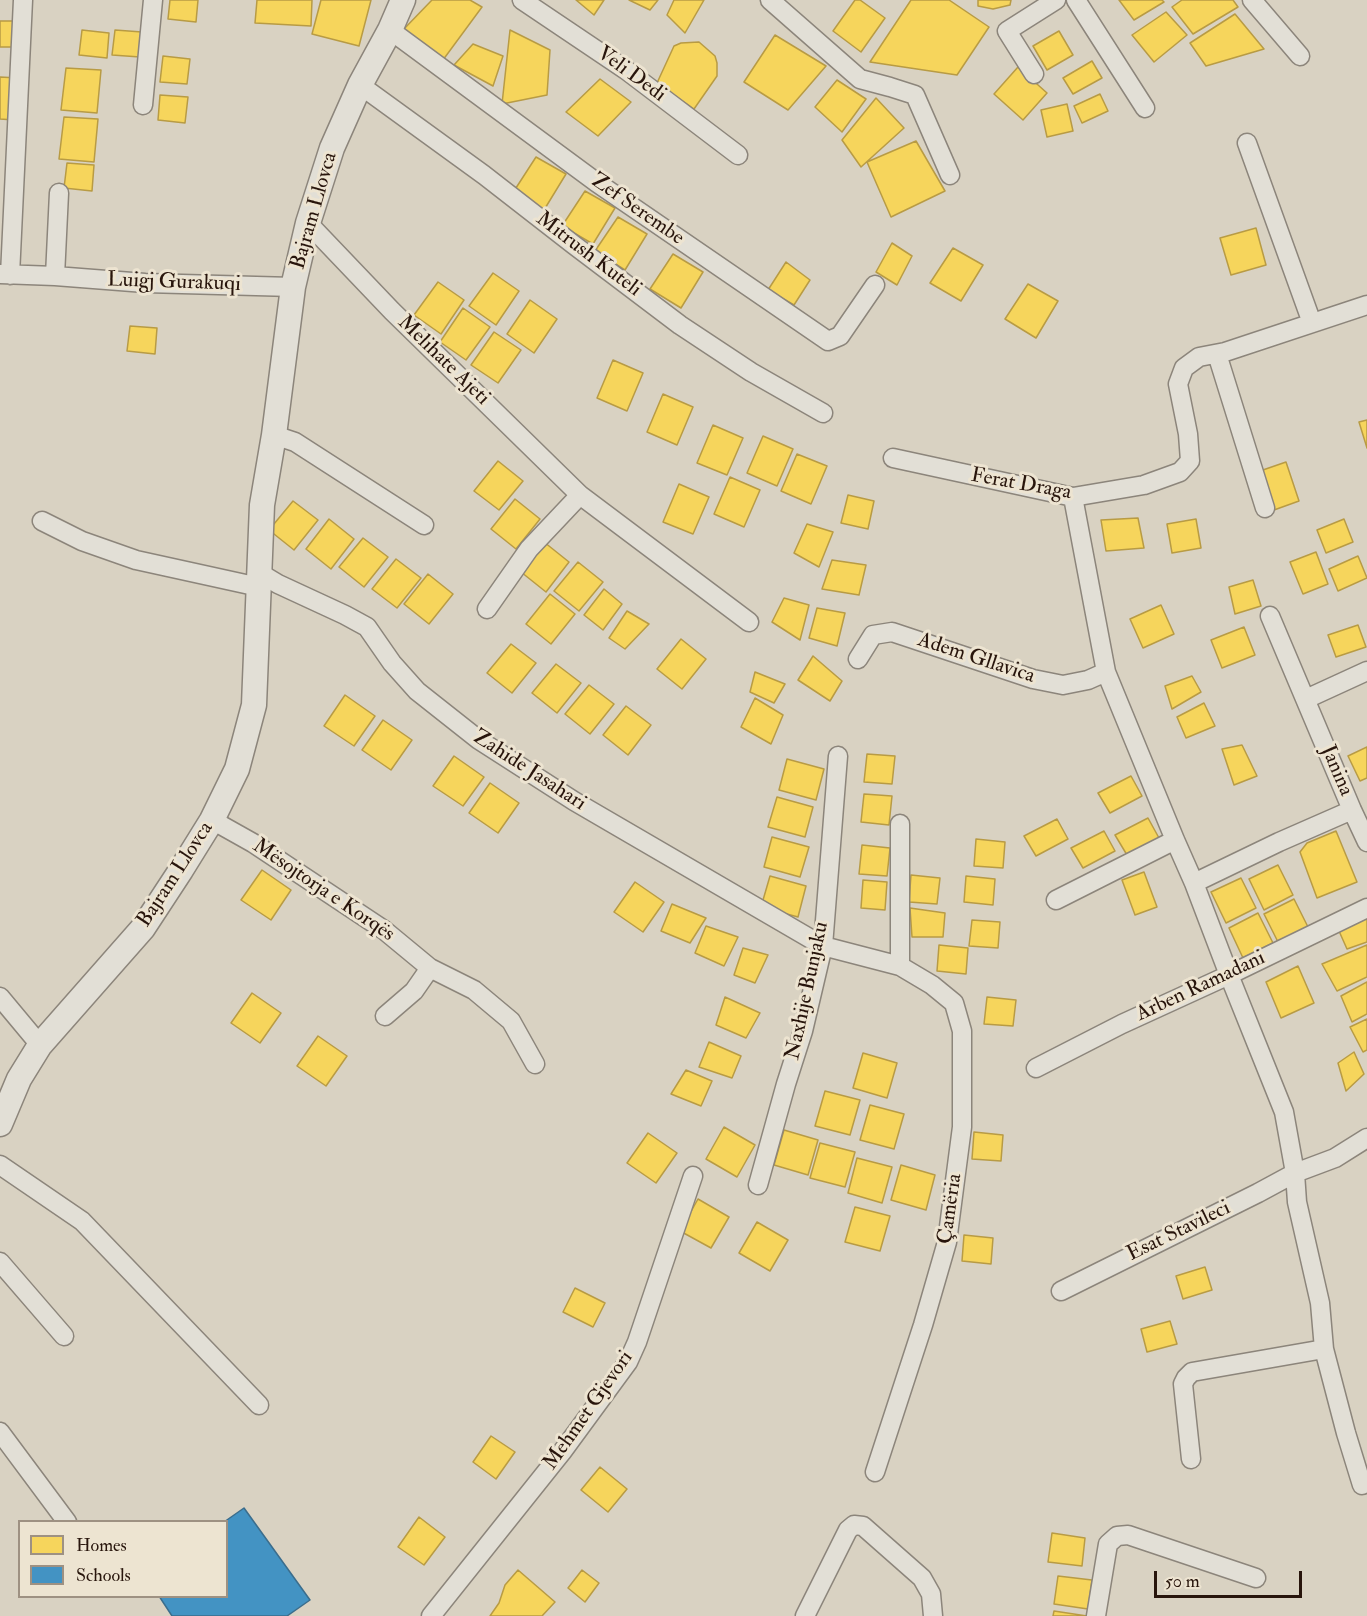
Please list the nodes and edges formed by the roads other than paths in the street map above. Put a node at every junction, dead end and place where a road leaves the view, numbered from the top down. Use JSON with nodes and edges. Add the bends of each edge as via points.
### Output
{"nodes":[{"id":1,"x":23,"y":0,"type":"edge"},
{"id":2,"x":153,"y":0,"type":"edge"},
{"id":3,"x":403,"y":0,"type":"edge"},
{"id":4,"x":522,"y":0,"type":"edge"},
{"id":5,"x":770,"y":0,"type":"edge"},
{"id":6,"x":1056,"y":0,"type":"edge"},
{"id":7,"x":1076,"y":0,"type":"edge"},
{"id":8,"x":1252,"y":0,"type":"edge"},
{"id":9,"x":390,"y":30,"type":"junction"},
{"id":10,"x":1300,"y":56,"type":"dead end"},
{"id":11,"x":1034,"y":74,"type":"dead end"},
{"id":12,"x":360,"y":85,"type":"junction"},
{"id":13,"x":143,"y":105,"type":"dead end"},
{"id":14,"x":1145,"y":108,"type":"dead end"},
{"id":15,"x":1247,"y":143,"type":"dead end"},
{"id":16,"x":738,"y":155,"type":"dead end"},
{"id":17,"x":950,"y":175,"type":"dead end"},
{"id":18,"x":58,"y":193,"type":"dead end"},
{"id":19,"x":308,"y":224,"type":"junction"},
{"id":20,"x":5,"y":274,"type":"edge"},
{"id":21,"x":55,"y":276,"type":"junction"},
{"id":22,"x":875,"y":285,"type":"dead end"},
{"id":23,"x":293,"y":287,"type":"junction"},
{"id":24,"x":1367,"y":305,"type":"edge"},
{"id":25,"x":1312,"y":323,"type":"junction"},
{"id":26,"x":1217,"y":354,"type":"junction"},
{"id":27,"x":824,"y":413,"type":"dead end"},
{"id":28,"x":274,"y":435,"type":"junction"},
{"id":29,"x":893,"y":459,"type":"dead end"},
{"id":30,"x":580,"y":495,"type":"junction"},
{"id":31,"x":1072,"y":497,"type":"junction"},
{"id":32,"x":1265,"y":508,"type":"dead end"},
{"id":33,"x":42,"y":521,"type":"dead end"},
{"id":34,"x":424,"y":525,"type":"dead end"},
{"id":35,"x":259,"y":579,"type":"junction"},
{"id":36,"x":487,"y":609,"type":"dead end"},
{"id":37,"x":1270,"y":616,"type":"dead end"},
{"id":38,"x":749,"y":622,"type":"dead end"},
{"id":39,"x":858,"y":659,"type":"dead end"},
{"id":40,"x":1367,"y":671,"type":"edge"},
{"id":41,"x":1106,"y":672,"type":"junction"},
{"id":42,"x":1306,"y":699,"type":"junction"},
{"id":43,"x":838,"y":756,"type":"dead end"},
{"id":44,"x":1352,"y":810,"type":"junction"},
{"id":45,"x":212,"y":820,"type":"junction"},
{"id":46,"x":900,"y":824,"type":"dead end"},
{"id":47,"x":1175,"y":840,"type":"junction"},
{"id":48,"x":1367,"y":842,"type":"edge"},
{"id":49,"x":1194,"y":883,"type":"junction"},
{"id":50,"x":1056,"y":900,"type":"dead end"},
{"id":51,"x":1367,"y":908,"type":"edge"},
{"id":52,"x":823,"y":946,"type":"junction"},
{"id":53,"x":900,"y":966,"type":"junction"},
{"id":54,"x":430,"y":968,"type":"junction"},
{"id":55,"x":1229,"y":975,"type":"junction"},
{"id":56,"x":0,"y":997,"type":"edge"},
{"id":57,"x":385,"y":1016,"type":"dead end"},
{"id":58,"x":40,"y":1045,"type":"junction"},
{"id":59,"x":535,"y":1064,"type":"dead end"},
{"id":60,"x":1036,"y":1068,"type":"dead end"},
{"id":61,"x":0,"y":1124,"type":"edge"},
{"id":62,"x":1367,"y":1138,"type":"edge"},
{"id":63,"x":0,"y":1165,"type":"edge"},
{"id":64,"x":1295,"y":1173,"type":"junction"},
{"id":65,"x":693,"y":1176,"type":"dead end"},
{"id":66,"x":758,"y":1185,"type":"dead end"},
{"id":67,"x":0,"y":1262,"type":"edge"},
{"id":68,"x":1061,"y":1291,"type":"dead end"},
{"id":69,"x":64,"y":1336,"type":"dead end"},
{"id":70,"x":1324,"y":1349,"type":"junction"},
{"id":71,"x":259,"y":1405,"type":"dead end"},
{"id":72,"x":0,"y":1432,"type":"edge"},
{"id":73,"x":1191,"y":1459,"type":"dead end"},
{"id":74,"x":875,"y":1472,"type":"dead end"},
{"id":75,"x":1362,"y":1485,"type":"dead end"},
{"id":76,"x":66,"y":1520,"type":"edge"},
{"id":77,"x":1256,"y":1578,"type":"dead end"},
{"id":78,"x":431,"y":1616,"type":"edge"},
{"id":79,"x":805,"y":1616,"type":"edge"},
{"id":80,"x":933,"y":1616,"type":"edge"},
{"id":81,"x":1096,"y":1616,"type":"edge"}],
"edges":[{"from":1,"to":20,"type":"street"},
{"from":2,"to":13,"type":"street"},
{"from":3,"to":9,"type":"street","name":"Bajram Llovca"},
{"from":4,"to":16,"type":"street","name":"Veli Dedi","via":[[626,69]]},
{"from":5,"to":17,"type":"street","via":[[860,79],[915,95]]},
{"from":6,"to":11,"type":"street","via":[[1007,30]]},
{"from":7,"to":14,"type":"street"},
{"from":8,"to":10,"type":"street"},
{"from":9,"to":12,"type":"street","name":"Bajram Llovca"},
{"from":9,"to":22,"type":"street","name":"Zef Serembe","via":[[596,182],[828,341],[840,336]]},
{"from":12,"to":19,"type":"street","name":"Bajram Llovca","via":[[332,148]]},
{"from":12,"to":27,"type":"street","name":"Mitrush Kuteli","via":[[680,325],[751,372]]},
{"from":15,"to":25,"type":"street"},
{"from":18,"to":21,"type":"street"},
{"from":19,"to":23,"type":"street","name":"Bajram Llovca"},
{"from":19,"to":30,"type":"street","name":"Melihate Ajeti"},
{"from":20,"to":21,"type":"street","name":"Luigj Gurakuqi"},
{"from":21,"to":23,"type":"street","name":"Luigj Gurakuqi"},
{"from":23,"to":28,"type":"street","name":"Bajram Llovca"},
{"from":24,"to":25,"type":"street","name":"Ferat Draga"},
{"from":25,"to":26,"type":"street","name":"Ferat Draga"},
{"from":26,"to":31,"type":"street","name":"Ferat Draga","via":[[1199,357],[1184,368],[1178,384],[1190,461],[1180,472],[1144,485]]},
{"from":26,"to":32,"type":"street"},
{"from":28,"to":34,"type":"street","via":[[295,442]]},
{"from":28,"to":35,"type":"street","name":"Bajram Llovca","via":[[262,505]]},
{"from":29,"to":31,"type":"street","name":"Ferat Draga"},
{"from":30,"to":36,"type":"street","via":[[529,549]]},
{"from":30,"to":38,"type":"street","name":"Melihate Ajeti"},
{"from":31,"to":41,"type":"street"},
{"from":33,"to":35,"type":"street","via":[[82,541],[136,560]]},
{"from":35,"to":45,"type":"street","name":"Bajram Llovca","via":[[254,705],[237,769]]},
{"from":35,"to":52,"type":"street","name":"Zahide Jasahari","via":[[278,584],[368,627],[417,691],[479,740],[574,801]]},
{"from":37,"to":42,"type":"street","name":"Janina"},
{"from":39,"to":41,"type":"street","name":"Adem Gllavica","via":[[873,635],[892,632],[1033,679],[1063,685]]},
{"from":40,"to":42,"type":"street"},
{"from":41,"to":47,"type":"street"},
{"from":42,"to":44,"type":"street","name":"Janina"},
{"from":43,"to":52,"type":"street","name":"Naxhije Bunjaku"},
{"from":44,"to":48,"type":"street","name":"Janina"},
{"from":44,"to":49,"type":"street"},
{"from":45,"to":54,"type":"street","name":"Mësojtorja e Korqës","via":[[384,930]]},
{"from":45,"to":58,"type":"street","name":"Bajram Llovca","via":[[142,928]]},
{"from":46,"to":53,"type":"street"},
{"from":47,"to":49,"type":"street"},
{"from":47,"to":50,"type":"street"},
{"from":49,"to":55,"type":"street"},
{"from":51,"to":55,"type":"street","name":"Arben Ramadani"},
{"from":52,"to":53,"type":"street","name":"Çamëria"},
{"from":52,"to":66,"type":"street","name":"Naxhije Bunjaku","via":[[803,1031]]},
{"from":53,"to":74,"type":"street","name":"Çamëria","via":[[954,1003],[962,1031],[962,1126],[947,1242]]},
{"from":54,"to":57,"type":"street","via":[[414,991]]},
{"from":54,"to":59,"type":"street","name":"Mësojtorja e Korqës","via":[[474,990],[511,1021]]},
{"from":55,"to":60,"type":"street","name":"Arben Ramadani"},
{"from":55,"to":64,"type":"street","via":[[1284,1112]]},
{"from":56,"to":58,"type":"street"},
{"from":58,"to":61,"type":"street","name":"Bajram Llovca","via":[[19,1079]]},
{"from":62,"to":64,"type":"street","name":"Esat Stavileci","via":[[1335,1158]]},
{"from":63,"to":71,"type":"street","via":[[82,1221]]},
{"from":64,"to":68,"type":"street","name":"Esat Stavileci"},
{"from":64,"to":70,"type":"street","via":[[1297,1202],[1320,1303]]},
{"from":65,"to":78,"type":"street","name":"Mehmet Gjevori","via":[[628,1362],[562,1452]]},
{"from":67,"to":69,"type":"street"},
{"from":70,"to":73,"type":"street","via":[[1192,1372],[1183,1384]]},
{"from":70,"to":75,"type":"street"},
{"from":72,"to":76,"type":"street"},
{"from":77,"to":81,"type":"street","via":[[1128,1535],[1117,1536],[1108,1544]]},
{"from":79,"to":80,"type":"street","via":[[854,1525],[863,1526],[922,1578],[930,1594]]}]}
